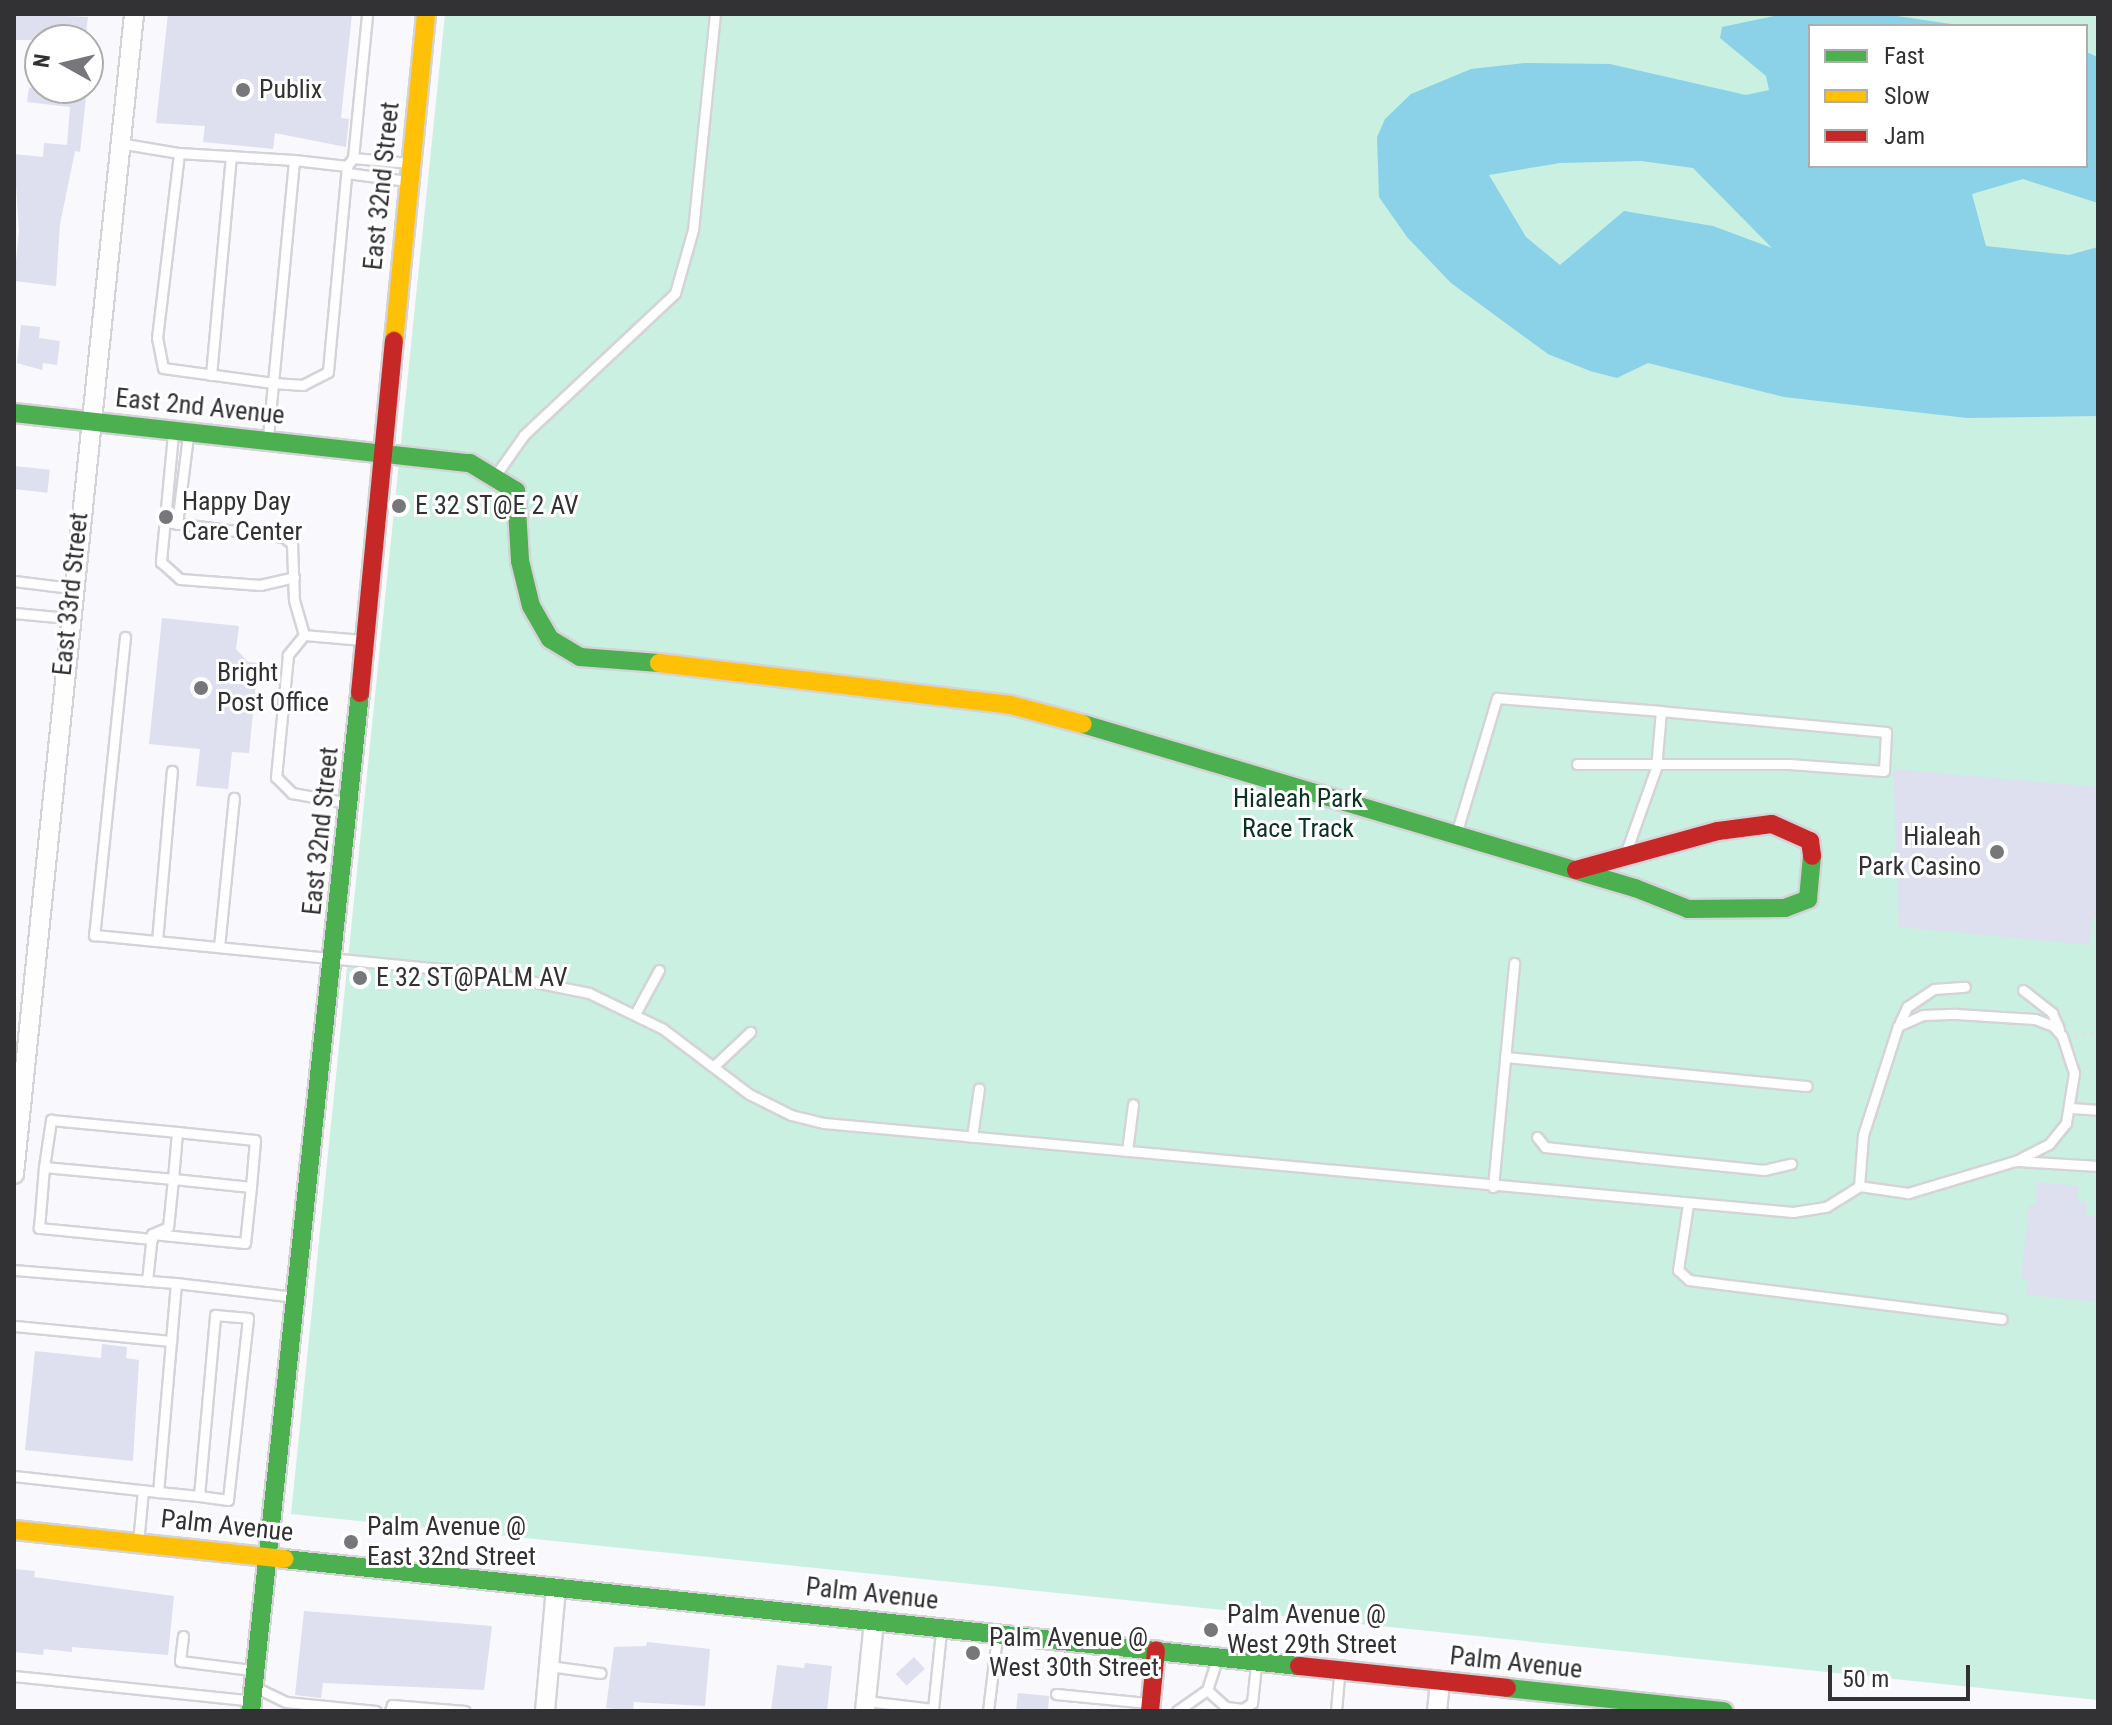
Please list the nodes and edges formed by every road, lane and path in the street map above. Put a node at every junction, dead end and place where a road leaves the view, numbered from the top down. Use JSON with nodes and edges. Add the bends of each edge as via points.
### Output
{"nodes":[{"id":1,"x":134,"y":14,"type":"edge"},
{"id":2,"x":367,"y":14,"type":"edge"},
{"id":3,"x":426,"y":14,"type":"edge"},
{"id":4,"x":715,"y":14,"type":"edge"},
{"id":5,"x":119,"y":143,"type":"junction"},
{"id":6,"x":179,"y":153,"type":"junction"},
{"id":7,"x":231,"y":156,"type":"junction"},
{"id":8,"x":294,"y":160,"type":"junction"},
{"id":9,"x":349,"y":166,"type":"junction"},
{"id":10,"x":409,"y":172,"type":"junction"},
{"id":11,"x":211,"y":375,"type":"junction"},
{"id":12,"x":273,"y":383,"type":"junction"},
{"id":13,"x":14,"y":413,"type":"edge"},
{"id":14,"x":88,"y":421,"type":"junction"},
{"id":15,"x":181,"y":431,"type":"junction"},
{"id":16,"x":268,"y":440,"type":"junction"},
{"id":17,"x":381,"y":452,"type":"junction"},
{"id":18,"x":494,"y":477,"type":"junction"},
{"id":19,"x":165,"y":522,"type":"junction"},
{"id":20,"x":177,"y":524,"type":"junction"},
{"id":21,"x":294,"y":577,"type":"junction"},
{"id":22,"x":14,"y":581,"type":"edge"},
{"id":23,"x":71,"y":588,"type":"junction"},
{"id":24,"x":14,"y":613,"type":"edge"},
{"id":25,"x":68,"y":618,"type":"junction"},
{"id":26,"x":304,"y":635,"type":"junction"},
{"id":27,"x":125,"y":637,"type":"dead end"},
{"id":28,"x":366,"y":640,"type":"junction"},
{"id":29,"x":1661,"y":711,"type":"junction"},
{"id":30,"x":1577,"y":764,"type":"dead end"},
{"id":31,"x":1656,"y":768,"type":"junction"},
{"id":32,"x":172,"y":771,"type":"dead end"},
{"id":33,"x":234,"y":798,"type":"dead end"},
{"id":34,"x":350,"y":803,"type":"junction"},
{"id":35,"x":1456,"y":833,"type":"junction"},
{"id":36,"x":1625,"y":856,"type":"junction"},
{"id":37,"x":1576,"y":870,"type":"junction"},
{"id":38,"x":157,"y":941,"type":"junction"},
{"id":39,"x":219,"y":947,"type":"junction"},
{"id":40,"x":334,"y":958,"type":"junction"},
{"id":41,"x":1514,"y":963,"type":"dead end"},
{"id":42,"x":659,"y":970,"type":"dead end"},
{"id":43,"x":23,"y":978,"type":"edge"},
{"id":44,"x":1965,"y":987,"type":"dead end"},
{"id":45,"x":2023,"y":990,"type":"dead end"},
{"id":46,"x":635,"y":1014,"type":"junction"},
{"id":47,"x":1898,"y":1026,"type":"junction"},
{"id":48,"x":750,"y":1032,"type":"dead end"},
{"id":49,"x":2098,"y":1032,"type":"edge"},
{"id":50,"x":2062,"y":1036,"type":"junction"},
{"id":51,"x":1505,"y":1057,"type":"junction"},
{"id":52,"x":714,"y":1066,"type":"junction"},
{"id":53,"x":1807,"y":1086,"type":"dead end"},
{"id":54,"x":979,"y":1088,"type":"dead end"},
{"id":55,"x":1133,"y":1104,"type":"dead end"},
{"id":56,"x":2071,"y":1108,"type":"junction"},
{"id":57,"x":2098,"y":1110,"type":"edge"},
{"id":58,"x":177,"y":1132,"type":"junction"},
{"id":59,"x":972,"y":1137,"type":"junction"},
{"id":60,"x":1537,"y":1137,"type":"dead end"},
{"id":61,"x":1127,"y":1151,"type":"junction"},
{"id":62,"x":2015,"y":1161,"type":"junction"},
{"id":63,"x":1791,"y":1164,"type":"dead end"},
{"id":64,"x":2098,"y":1166,"type":"edge"},
{"id":65,"x":44,"y":1167,"type":"junction"},
{"id":66,"x":14,"y":1174,"type":"edge"},
{"id":67,"x":173,"y":1179,"type":"junction"},
{"id":68,"x":1859,"y":1186,"type":"junction"},
{"id":69,"x":251,"y":1187,"type":"junction"},
{"id":70,"x":1493,"y":1187,"type":"junction"},
{"id":71,"x":1688,"y":1204,"type":"junction"},
{"id":72,"x":152,"y":1237,"type":"junction"},
{"id":73,"x":14,"y":1270,"type":"edge"},
{"id":74,"x":147,"y":1281,"type":"junction"},
{"id":75,"x":176,"y":1283,"type":"junction"},
{"id":76,"x":296,"y":1297,"type":"junction"},
{"id":77,"x":2002,"y":1319,"type":"dead end"},
{"id":78,"x":14,"y":1326,"type":"edge"},
{"id":79,"x":171,"y":1341,"type":"junction"},
{"id":80,"x":14,"y":1476,"type":"edge"},
{"id":81,"x":143,"y":1490,"type":"junction"},
{"id":82,"x":158,"y":1492,"type":"junction"},
{"id":83,"x":199,"y":1496,"type":"junction"},
{"id":84,"x":14,"y":1530,"type":"edge"},
{"id":85,"x":138,"y":1543,"type":"junction"},
{"id":86,"x":265,"y":1556,"type":"junction"},
{"id":87,"x":556,"y":1587,"type":"junction"},
{"id":88,"x":874,"y":1621,"type":"junction"},
{"id":89,"x":941,"y":1628,"type":"junction"},
{"id":90,"x":998,"y":1634,"type":"junction"},
{"id":91,"x":183,"y":1636,"type":"dead end"},
{"id":92,"x":1156,"y":1650,"type":"junction"},
{"id":93,"x":1218,"y":1657,"type":"junction"},
{"id":94,"x":1256,"y":1661,"type":"junction"},
{"id":95,"x":549,"y":1666,"type":"junction"},
{"id":96,"x":1339,"y":1670,"type":"junction"},
{"id":97,"x":601,"y":1673,"type":"dead end"},
{"id":98,"x":14,"y":1676,"type":"edge"},
{"id":99,"x":1440,"y":1681,"type":"junction"},
{"id":100,"x":1207,"y":1690,"type":"junction"},
{"id":101,"x":253,"y":1692,"type":"edge"},
{"id":102,"x":1056,"y":1694,"type":"dead end"},
{"id":103,"x":1617,"y":1705,"type":"edge"},
{"id":104,"x":865,"y":1706,"type":"edge"},
{"id":105,"x":1150,"y":1707,"type":"edge"},
{"id":106,"x":376,"y":1711,"type":"edge"},
{"id":107,"x":390,"y":1711,"type":"edge"},
{"id":108,"x":465,"y":1711,"type":"edge"},
{"id":109,"x":545,"y":1711,"type":"edge"},
{"id":110,"x":988,"y":1711,"type":"edge"},
{"id":111,"x":1177,"y":1711,"type":"edge"},
{"id":112,"x":1336,"y":1711,"type":"edge"},
{"id":113,"x":1437,"y":1711,"type":"edge"},
{"id":114,"x":1723,"y":1711,"type":"edge"}],
"edges":[{"from":1,"to":5,"type":"street","name":"East 33rd Street"},
{"from":2,"to":9,"type":"lane"},
{"from":3,"to":10,"type":"street","name":"East 32nd Street"},
{"from":4,"to":18,"type":"lane","via":[[693,230],[675,293],[524,435]]},
{"from":5,"to":6,"type":"lane"},
{"from":5,"to":14,"type":"street","name":"East 33rd Street"},
{"from":6,"to":7,"type":"lane"},
{"from":6,"to":11,"type":"lane","via":[[157,338],[163,368]]},
{"from":7,"to":8,"type":"lane"},
{"from":7,"to":11,"type":"lane"},
{"from":8,"to":9,"type":"lane"},
{"from":8,"to":12,"type":"lane"},
{"from":9,"to":10,"type":"lane"},
{"from":9,"to":10,"type":"lane"},
{"from":9,"to":12,"type":"lane","via":[[328,372],[303,385]]},
{"from":10,"to":17,"type":"street","name":"East 32nd Street"},
{"from":11,"to":12,"type":"lane"},
{"from":12,"to":16,"type":"lane"},
{"from":13,"to":14,"type":"street","name":"East 2nd Avenue"},
{"from":14,"to":15,"type":"street","name":"East 2nd Avenue"},
{"from":14,"to":23,"type":"street","name":"East 33rd Street"},
{"from":15,"to":16,"type":"street","name":"East 2nd Avenue"},
{"from":15,"to":19,"type":"lane"},
{"from":15,"to":20,"type":"lane"},
{"from":16,"to":17,"type":"street","name":"East 2nd Avenue"},
{"from":17,"to":18,"type":"street","name":"East 2nd Avenue","via":[[470,463]]},
{"from":17,"to":28,"type":"street","name":"East 32nd Street"},
{"from":18,"to":35,"type":"street","via":[[516,491],[520,561],[531,606],[550,639],[580,657],[693,665],[1011,705],[1183,750]]},
{"from":19,"to":20,"type":"lane"},
{"from":19,"to":21,"type":"lane","via":[[161,562],[180,579],[260,585]]},
{"from":20,"to":21,"type":"lane","via":[[284,537],[292,544]]},
{"from":21,"to":26,"type":"lane"},
{"from":22,"to":23,"type":"lane"},
{"from":23,"to":25,"type":"street","name":"East 33rd Street"},
{"from":24,"to":25,"type":"lane"},
{"from":25,"to":43,"type":"street","name":"East 33rd Street"},
{"from":26,"to":28,"type":"lane"},
{"from":26,"to":34,"type":"lane","via":[[288,655],[276,777],[292,793]]},
{"from":27,"to":38,"type":"lane","via":[[94,935]]},
{"from":28,"to":34,"type":"street","name":"East 32nd Street"},
{"from":29,"to":31,"type":"lane"},
{"from":29,"to":31,"type":"lane","via":[[1886,732],[1884,771],[1789,764]]},
{"from":29,"to":35,"type":"lane","via":[[1497,698]]},
{"from":30,"to":31,"type":"lane"},
{"from":31,"to":36,"type":"lane"},
{"from":32,"to":38,"type":"lane"},
{"from":33,"to":39,"type":"lane"},
{"from":34,"to":40,"type":"street","name":"East 32nd Street"},
{"from":35,"to":37,"type":"street"},
{"from":36,"to":37,"type":"street"},
{"from":36,"to":37,"type":"street","via":[[1718,831],[1772,824],[1810,841],[1813,869],[1808,899],[1785,908],[1741,912],[1688,909]]},
{"from":38,"to":39,"type":"lane"},
{"from":39,"to":40,"type":"lane"},
{"from":40,"to":46,"type":"lane","via":[[495,974],[589,993]]},
{"from":40,"to":76,"type":"street","name":"East 32nd Street"},
{"from":41,"to":51,"type":"lane"},
{"from":42,"to":46,"type":"lane"},
{"from":43,"to":66,"type":"street","name":"East 33rd Street"},
{"from":44,"to":47,"type":"lane","via":[[1934,989],[1907,1007]]},
{"from":45,"to":50,"type":"lane","via":[[2052,1013]]},
{"from":46,"to":52,"type":"lane"},
{"from":47,"to":50,"type":"lane","via":[[1923,1015],[1956,1014],[2035,1019]]},
{"from":47,"to":68,"type":"lane","via":[[1863,1135]]},
{"from":48,"to":52,"type":"lane"},
{"from":49,"to":50,"type":"path"},
{"from":50,"to":56,"type":"lane","via":[[2074,1073]]},
{"from":51,"to":53,"type":"lane"},
{"from":51,"to":70,"type":"lane"},
{"from":52,"to":59,"type":"lane","via":[[749,1094],[791,1115]]},
{"from":54,"to":59,"type":"lane"},
{"from":55,"to":61,"type":"lane"},
{"from":56,"to":57,"type":"lane"},
{"from":56,"to":62,"type":"lane","via":[[2049,1144]]},
{"from":58,"to":65,"type":"lane","via":[[51,1120]]},
{"from":58,"to":67,"type":"lane"},
{"from":58,"to":69,"type":"lane","via":[[255,1140]]},
{"from":59,"to":61,"type":"lane"},
{"from":60,"to":63,"type":"lane","via":[[1545,1147],[1637,1157],[1764,1170]]},
{"from":61,"to":70,"type":"lane"},
{"from":62,"to":64,"type":"lane"},
{"from":62,"to":68,"type":"lane","via":[[1908,1193]]},
{"from":65,"to":67,"type":"lane"},
{"from":65,"to":72,"type":"lane","via":[[39,1228]]},
{"from":67,"to":69,"type":"lane"},
{"from":67,"to":72,"type":"lane","via":[[168,1227]]},
{"from":68,"to":71,"type":"lane","via":[[1826,1207],[1793,1212]]},
{"from":69,"to":72,"type":"lane","via":[[245,1243]]},
{"from":70,"to":71,"type":"lane"},
{"from":71,"to":77,"type":"lane","via":[[1678,1270],[1689,1280]]},
{"from":72,"to":74,"type":"lane"},
{"from":73,"to":74,"type":"lane"},
{"from":74,"to":75,"type":"lane"},
{"from":75,"to":76,"type":"lane"},
{"from":75,"to":79,"type":"lane"},
{"from":76,"to":86,"type":"street","name":"East 32nd Street"},
{"from":78,"to":79,"type":"lane"},
{"from":79,"to":82,"type":"lane"},
{"from":80,"to":81,"type":"lane"},
{"from":81,"to":82,"type":"lane"},
{"from":81,"to":85,"type":"lane"},
{"from":82,"to":83,"type":"lane"},
{"from":83,"to":83,"type":"lane","via":[[215,1315],[248,1318],[228,1500]]},
{"from":84,"to":85,"type":"street","name":"Palm Avenue"},
{"from":85,"to":86,"type":"street","name":"Palm Avenue"},
{"from":86,"to":87,"type":"street","name":"Palm Avenue"},
{"from":86,"to":101,"type":"street","name":"East 32nd Street"},
{"from":87,"to":88,"type":"street","name":"Palm Avenue"},
{"from":87,"to":95,"type":"street"},
{"from":88,"to":89,"type":"street","name":"Palm Avenue"},
{"from":88,"to":104,"type":"street"},
{"from":89,"to":90,"type":"street","name":"Palm Avenue"},
{"from":89,"to":104,"type":"lane","via":[[933,1709]]},
{"from":90,"to":92,"type":"street","name":"Palm Avenue"},
{"from":90,"to":110,"type":"lane"},
{"from":91,"to":101,"type":"lane","via":[[180,1661]]},
{"from":92,"to":93,"type":"street","name":"Palm Avenue"},
{"from":92,"to":105,"type":"street"},
{"from":93,"to":94,"type":"street","name":"Palm Avenue"},
{"from":93,"to":100,"type":"lane"},
{"from":94,"to":96,"type":"street","name":"Palm Avenue"},
{"from":94,"to":100,"type":"lane","via":[[1252,1703],[1243,1709],[1226,1707]]},
{"from":95,"to":97,"type":"lane"},
{"from":95,"to":109,"type":"street"},
{"from":96,"to":99,"type":"street","name":"Palm Avenue"},
{"from":96,"to":112,"type":"lane"},
{"from":98,"to":101,"type":"lane"},
{"from":99,"to":103,"type":"street","name":"Palm Avenue"},
{"from":99,"to":113,"type":"street"},
{"from":100,"to":111,"type":"lane"},
{"from":101,"to":106,"type":"lane","via":[[286,1702]]},
{"from":102,"to":105,"type":"lane"},
{"from":103,"to":114,"type":"street","name":"Palm Avenue"},
{"from":107,"to":108,"type":"lane","via":[[392,1705]]}]}
